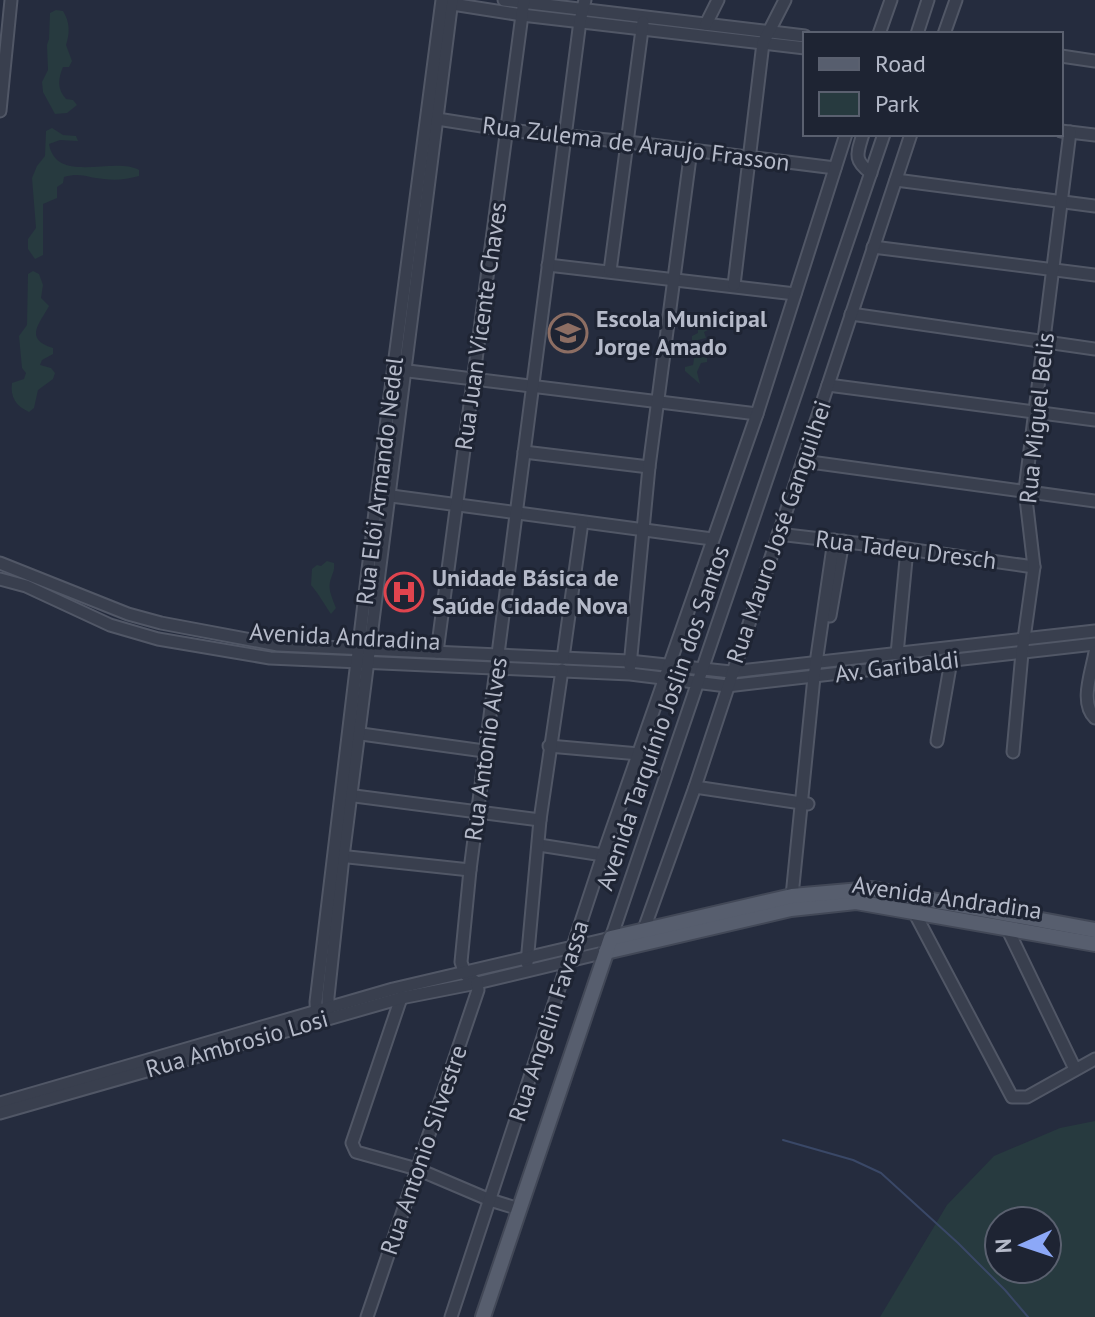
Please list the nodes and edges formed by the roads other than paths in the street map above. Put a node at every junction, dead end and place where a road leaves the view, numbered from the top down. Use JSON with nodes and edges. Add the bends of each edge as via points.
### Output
{"nodes":[{"id":1,"x":11,"y":0,"type":"edge"},
{"id":2,"x":504,"y":0,"type":"edge"},
{"id":3,"x":718,"y":0,"type":"edge"},
{"id":4,"x":785,"y":0,"type":"edge"},
{"id":5,"x":891,"y":0,"type":"edge"},
{"id":6,"x":928,"y":0,"type":"edge"},
{"id":7,"x":956,"y":0,"type":"edge"},
{"id":8,"x":447,"y":2,"type":"edge"},
{"id":9,"x":523,"y":6,"type":"edge"},
{"id":10,"x":582,"y":10,"type":"edge"},
{"id":11,"x":643,"y":23,"type":"junction"},
{"id":12,"x":706,"y":24,"type":"junction"},
{"id":13,"x":880,"y":32,"type":"edge"},
{"id":14,"x":918,"y":32,"type":"edge"},
{"id":15,"x":945,"y":32,"type":"edge"},
{"id":16,"x":803,"y":36,"type":"edge"},
{"id":17,"x":766,"y":38,"type":"junction"},
{"id":18,"x":803,"y":47,"type":"edge"},
{"id":19,"x":1063,"y":56,"type":"edge"},
{"id":20,"x":1095,"y":61,"type":"edge"},
{"id":21,"x":2,"y":66,"type":"edge"},
{"id":22,"x":0,"y":111,"type":"edge"},
{"id":23,"x":432,"y":118,"type":"junction"},
{"id":24,"x":507,"y":130,"type":"junction"},
{"id":25,"x":1065,"y":132,"type":"edge"},
{"id":26,"x":1095,"y":135,"type":"edge"},
{"id":27,"x":566,"y":136,"type":"junction"},
{"id":28,"x":845,"y":136,"type":"edge"},
{"id":29,"x":863,"y":136,"type":"edge"},
{"id":30,"x":883,"y":136,"type":"edge"},
{"id":31,"x":910,"y":136,"type":"edge"},
{"id":32,"x":628,"y":142,"type":"junction"},
{"id":33,"x":691,"y":150,"type":"junction"},
{"id":34,"x":750,"y":157,"type":"junction"},
{"id":35,"x":835,"y":168,"type":"junction"},
{"id":36,"x":871,"y":173,"type":"junction"},
{"id":37,"x":896,"y":180,"type":"junction"},
{"id":38,"x":1061,"y":202,"type":"junction"},
{"id":39,"x":1095,"y":206,"type":"edge"},
{"id":40,"x":873,"y":247,"type":"junction"},
{"id":41,"x":548,"y":265,"type":"junction"},
{"id":42,"x":1053,"y":269,"type":"junction"},
{"id":43,"x":610,"y":271,"type":"junction"},
{"id":44,"x":1095,"y":275,"type":"edge"},
{"id":45,"x":673,"y":279,"type":"junction"},
{"id":46,"x":734,"y":285,"type":"junction"},
{"id":47,"x":795,"y":294,"type":"junction"},
{"id":48,"x":851,"y":314,"type":"junction"},
{"id":49,"x":1044,"y":343,"type":"junction"},
{"id":50,"x":1095,"y":349,"type":"edge"},
{"id":51,"x":400,"y":370,"type":"junction"},
{"id":52,"x":474,"y":379,"type":"junction"},
{"id":53,"x":828,"y":385,"type":"junction"},
{"id":54,"x":532,"y":386,"type":"junction"},
{"id":55,"x":658,"y":402,"type":"junction"},
{"id":56,"x":1034,"y":412,"type":"junction"},
{"id":57,"x":757,"y":414,"type":"junction"},
{"id":58,"x":1095,"y":420,"type":"edge"},
{"id":59,"x":524,"y":452,"type":"junction"},
{"id":60,"x":803,"y":461,"type":"junction"},
{"id":61,"x":649,"y":467,"type":"junction"},
{"id":62,"x":1025,"y":490,"type":"junction"},
{"id":63,"x":382,"y":495,"type":"junction"},
{"id":64,"x":1095,"y":501,"type":"edge"},
{"id":65,"x":457,"y":505,"type":"junction"},
{"id":66,"x":516,"y":513,"type":"junction"},
{"id":67,"x":582,"y":522,"type":"junction"},
{"id":68,"x":642,"y":529,"type":"junction"},
{"id":69,"x":778,"y":534,"type":"junction"},
{"id":70,"x":712,"y":539,"type":"junction"},
{"id":71,"x":839,"y":541,"type":"junction"},
{"id":72,"x":907,"y":549,"type":"junction"},
{"id":73,"x":0,"y":563,"type":"edge"},
{"id":74,"x":1034,"y":567,"type":"junction"},
{"id":75,"x":0,"y":579,"type":"edge"},
{"id":76,"x":1095,"y":631,"type":"edge"},
{"id":77,"x":1024,"y":640,"type":"junction"},
{"id":78,"x":1095,"y":644,"type":"edge"},
{"id":79,"x":437,"y":652,"type":"junction"},
{"id":80,"x":1095,"y":652,"type":"edge"},
{"id":81,"x":1022,"y":653,"type":"junction"},
{"id":82,"x":897,"y":654,"type":"junction"},
{"id":83,"x":364,"y":655,"type":"junction"},
{"id":84,"x":498,"y":661,"type":"junction"},
{"id":85,"x":629,"y":661,"type":"junction"},
{"id":86,"x":951,"y":661,"type":"junction"},
{"id":87,"x":819,"y":663,"type":"junction"},
{"id":88,"x":562,"y":664,"type":"junction"},
{"id":89,"x":669,"y":664,"type":"junction"},
{"id":90,"x":703,"y":669,"type":"junction"},
{"id":91,"x":731,"y":672,"type":"junction"},
{"id":92,"x":630,"y":674,"type":"junction"},
{"id":93,"x":817,"y":676,"type":"junction"},
{"id":94,"x":665,"y":678,"type":"junction"},
{"id":95,"x":699,"y":682,"type":"junction"},
{"id":96,"x":727,"y":686,"type":"junction"},
{"id":97,"x":1095,"y":718,"type":"edge"},
{"id":98,"x":354,"y":733,"type":"junction"},
{"id":99,"x":937,"y":741,"type":"dead end"},
{"id":100,"x":549,"y":746,"type":"junction"},
{"id":101,"x":484,"y":751,"type":"junction"},
{"id":102,"x":1013,"y":752,"type":"dead end"},
{"id":103,"x":639,"y":754,"type":"junction"},
{"id":104,"x":695,"y":787,"type":"junction"},
{"id":105,"x":346,"y":795,"type":"junction"},
{"id":106,"x":805,"y":804,"type":"junction"},
{"id":107,"x":478,"y":810,"type":"junction"},
{"id":108,"x":540,"y":820,"type":"junction"},
{"id":109,"x":539,"y":845,"type":"junction"},
{"id":110,"x":603,"y":855,"type":"junction"},
{"id":111,"x":338,"y":856,"type":"junction"},
{"id":112,"x":470,"y":870,"type":"junction"},
{"id":113,"x":795,"y":895,"type":"junction"},
{"id":114,"x":913,"y":910,"type":"junction"},
{"id":115,"x":977,"y":915,"type":"junction"},
{"id":116,"x":1007,"y":928,"type":"junction"},
{"id":117,"x":644,"y":929,"type":"junction"},
{"id":118,"x":1067,"y":932,"type":"junction"},
{"id":119,"x":1093,"y":939,"type":"edge"},
{"id":120,"x":608,"y":945,"type":"junction"},
{"id":121,"x":574,"y":948,"type":"junction"},
{"id":122,"x":1095,"y":957,"type":"edge"},
{"id":123,"x":569,"y":960,"type":"junction"},
{"id":124,"x":527,"y":965,"type":"junction"},
{"id":125,"x":465,"y":974,"type":"junction"},
{"id":126,"x":477,"y":983,"type":"junction"},
{"id":127,"x":401,"y":998,"type":"junction"},
{"id":128,"x":322,"y":1014,"type":"junction"},
{"id":129,"x":1095,"y":1059,"type":"edge"},
{"id":130,"x":1075,"y":1069,"type":"junction"},
{"id":131,"x":0,"y":1103,"type":"edge"},
{"id":132,"x":0,"y":1113,"type":"edge"},
{"id":133,"x":417,"y":1169,"type":"junction"},
{"id":134,"x":490,"y":1200,"type":"junction"},
{"id":135,"x":519,"y":1209,"type":"junction"},
{"id":136,"x":367,"y":1317,"type":"edge"},
{"id":137,"x":451,"y":1317,"type":"edge"},
{"id":138,"x":483,"y":1317,"type":"edge"}],
"edges":[{"from":1,"to":21,"type":"street"},
{"from":2,"to":9,"type":"street"},
{"from":3,"to":12,"type":"street"},
{"from":4,"to":17,"type":"street"},
{"from":5,"to":13,"type":"street"},
{"from":6,"to":14,"type":"street"},
{"from":7,"to":15,"type":"street"},
{"from":8,"to":9,"type":"street"},
{"from":8,"to":23,"type":"street","name":"Rua Elói Armando Nedel"},
{"from":9,"to":10,"type":"street"},
{"from":9,"to":24,"type":"street","name":"Rua Juan Vicente Chaves"},
{"from":10,"to":11,"type":"street"},
{"from":10,"to":27,"type":"street","name":"Rua Antonio Alves"},
{"from":11,"to":12,"type":"street"},
{"from":11,"to":17,"type":"street"},
{"from":11,"to":32,"type":"street"},
{"from":12,"to":17,"type":"street"},
{"from":16,"to":17,"type":"street"},
{"from":17,"to":18,"type":"street"},
{"from":17,"to":34,"type":"street"},
{"from":19,"to":20,"type":"street"},
{"from":21,"to":22,"type":"street"},
{"from":23,"to":24,"type":"street","name":"Rua Zulema de Araujo Frasson"},
{"from":23,"to":51,"type":"street","name":"Rua Elói Armando Nedel"},
{"from":24,"to":27,"type":"street","name":"Rua Zulema de Araujo Frasson"},
{"from":24,"to":52,"type":"street","name":"Rua Juan Vicente Chaves"},
{"from":25,"to":26,"type":"street"},
{"from":25,"to":38,"type":"street","name":"Rua Miguel Belis"},
{"from":27,"to":32,"type":"street","name":"Rua Zulema de Araujo Frasson"},
{"from":27,"to":41,"type":"street","name":"Rua Antonio Alves"},
{"from":28,"to":35,"type":"street","name":"Rua Angelin Favassa"},
{"from":29,"to":36,"type":"street","via":[[858,158]]},
{"from":30,"to":36,"type":"street","name":"Avenida Tarquínio Joslin dos Santos"},
{"from":31,"to":37,"type":"street","name":"Rua Mauro José Ganguilhei"},
{"from":32,"to":33,"type":"street","name":"Rua Zulema de Araujo Frasson"},
{"from":32,"to":43,"type":"street"},
{"from":33,"to":34,"type":"street","name":"Rua Zulema de Araujo Frasson"},
{"from":33,"to":45,"type":"street"},
{"from":34,"to":35,"type":"street","name":"Rua Zulema de Araujo Frasson"},
{"from":34,"to":46,"type":"street"},
{"from":35,"to":47,"type":"street","name":"Rua Angelin Favassa"},
{"from":36,"to":90,"type":"street","name":"Avenida Tarquínio Joslin dos Santos"},
{"from":37,"to":38,"type":"street"},
{"from":37,"to":40,"type":"street","name":"Rua Mauro José Ganguilhei"},
{"from":38,"to":39,"type":"street"},
{"from":38,"to":42,"type":"street","name":"Rua Miguel Belis"},
{"from":40,"to":42,"type":"street"},
{"from":40,"to":48,"type":"street","name":"Rua Mauro José Ganguilhei"},
{"from":41,"to":43,"type":"street"},
{"from":41,"to":54,"type":"street","name":"Rua Antonio Alves"},
{"from":42,"to":44,"type":"street"},
{"from":42,"to":49,"type":"street","name":"Rua Miguel Belis"},
{"from":43,"to":45,"type":"street"},
{"from":45,"to":46,"type":"street"},
{"from":45,"to":55,"type":"street"},
{"from":46,"to":47,"type":"street"},
{"from":47,"to":57,"type":"street","name":"Rua Angelin Favassa"},
{"from":48,"to":49,"type":"street"},
{"from":48,"to":53,"type":"street","name":"Rua Mauro José Ganguilhei"},
{"from":49,"to":50,"type":"street"},
{"from":49,"to":56,"type":"street","name":"Rua Miguel Belis"},
{"from":51,"to":52,"type":"street"},
{"from":51,"to":63,"type":"street","name":"Rua Elói Armando Nedel"},
{"from":52,"to":54,"type":"street"},
{"from":52,"to":65,"type":"street","name":"Rua Juan Vicente Chaves"},
{"from":53,"to":56,"type":"street"},
{"from":53,"to":60,"type":"street","name":"Rua Mauro José Ganguilhei"},
{"from":54,"to":55,"type":"street"},
{"from":54,"to":59,"type":"street","name":"Rua Antonio Alves"},
{"from":55,"to":57,"type":"street"},
{"from":55,"to":61,"type":"street"},
{"from":56,"to":58,"type":"street"},
{"from":56,"to":62,"type":"street","name":"Rua Miguel Belis"},
{"from":57,"to":70,"type":"street","name":"Rua Angelin Favassa"},
{"from":59,"to":61,"type":"street"},
{"from":59,"to":66,"type":"street","name":"Rua Antonio Alves"},
{"from":60,"to":62,"type":"street"},
{"from":60,"to":69,"type":"street","name":"Rua Mauro José Ganguilhei"},
{"from":61,"to":68,"type":"street"},
{"from":62,"to":64,"type":"street"},
{"from":62,"to":74,"type":"street","name":"Rua Miguel Belis"},
{"from":63,"to":65,"type":"street"},
{"from":63,"to":83,"type":"street","name":"Rua Elói Armando Nedel"},
{"from":65,"to":66,"type":"street"},
{"from":65,"to":79,"type":"street","name":"Rua Juan Vicente Chaves"},
{"from":66,"to":67,"type":"street"},
{"from":66,"to":84,"type":"street","name":"Rua Antonio Alves"},
{"from":67,"to":68,"type":"street"},
{"from":67,"to":88,"type":"street"},
{"from":68,"to":70,"type":"street"},
{"from":68,"to":85,"type":"street"},
{"from":69,"to":71,"type":"street","name":"Rua Tadeu Dresch"},
{"from":69,"to":91,"type":"street","name":"Rua Mauro José Ganguilhei"},
{"from":70,"to":89,"type":"street","name":"Rua Angelin Favassa"},
{"from":71,"to":72,"type":"street","name":"Rua Tadeu Dresch"},
{"from":71,"to":87,"type":"street"},
{"from":72,"to":74,"type":"street","name":"Rua Tadeu Dresch"},
{"from":72,"to":82,"type":"street"},
{"from":73,"to":83,"type":"street","via":[[161,623]]},
{"from":74,"to":77,"type":"street","name":"Rua Miguel Belis"},
{"from":75,"to":83,"type":"street","name":"Avenida Andradina","via":[[158,639],[270,658]]},
{"from":76,"to":77,"type":"street","name":"Av. Garibaldi"},
{"from":77,"to":81,"type":"street","name":"Rua Miguel Belis"},
{"from":77,"to":82,"type":"street","name":"Av. Garibaldi"},
{"from":78,"to":81,"type":"street","name":"Av. Garibaldi"},
{"from":79,"to":83,"type":"street"},
{"from":79,"to":84,"type":"street"},
{"from":80,"to":97,"type":"street","via":[[1087,708]]},
{"from":81,"to":86,"type":"street","name":"Av. Garibaldi"},
{"from":81,"to":102,"type":"street","name":"Rua Miguel Belis"},
{"from":82,"to":87,"type":"street","name":"Av. Garibaldi"},
{"from":83,"to":84,"type":"street","name":"Avenida Andradina"},
{"from":83,"to":98,"type":"street","name":"Rua Elói Armando Nedel"},
{"from":84,"to":88,"type":"street"},
{"from":84,"to":101,"type":"street","name":"Rua Antonio Alves"},
{"from":85,"to":88,"type":"street","name":"Av. Garibaldi"},
{"from":85,"to":89,"type":"street","name":"Av. Garibaldi"},
{"from":85,"to":92,"type":"street"},
{"from":86,"to":93,"type":"street","name":"Av. Garibaldi"},
{"from":86,"to":99,"type":"street"},
{"from":87,"to":91,"type":"street","name":"Av. Garibaldi"},
{"from":87,"to":93,"type":"street"},
{"from":88,"to":92,"type":"street"},
{"from":88,"to":100,"type":"street"},
{"from":89,"to":90,"type":"street","name":"Av. Garibaldi"},
{"from":89,"to":94,"type":"street","name":"Rua Angelin Favassa"},
{"from":90,"to":91,"type":"street","name":"Av. Garibaldi"},
{"from":90,"to":95,"type":"street","name":"Avenida Tarquínio Joslin dos Santos"},
{"from":91,"to":96,"type":"street","name":"Rua Mauro José Ganguilhei"},
{"from":92,"to":94,"type":"street"},
{"from":93,"to":96,"type":"street","name":"Av. Garibaldi"},
{"from":93,"to":106,"type":"street"},
{"from":94,"to":95,"type":"street"},
{"from":94,"to":103,"type":"street","name":"Rua Angelin Favassa"},
{"from":95,"to":96,"type":"street","name":"Av. Garibaldi"},
{"from":95,"to":120,"type":"street","name":"Avenida Tarquínio Joslin dos Santos"},
{"from":96,"to":104,"type":"street","name":"Rua Mauro José Ganguilhei"},
{"from":98,"to":101,"type":"street"},
{"from":98,"to":105,"type":"street","name":"Rua Elói Armando Nedel"},
{"from":100,"to":103,"type":"street"},
{"from":100,"to":108,"type":"street"},
{"from":101,"to":107,"type":"street","name":"Rua Antonio Alves"},
{"from":103,"to":110,"type":"street","name":"Rua Angelin Favassa"},
{"from":104,"to":106,"type":"street"},
{"from":104,"to":117,"type":"street","name":"Rua Mauro José Ganguilhei"},
{"from":105,"to":107,"type":"street"},
{"from":105,"to":111,"type":"street","name":"Rua Elói Armando Nedel"},
{"from":106,"to":113,"type":"street"},
{"from":107,"to":108,"type":"street"},
{"from":107,"to":112,"type":"street","name":"Rua Antonio Alves"},
{"from":108,"to":109,"type":"street"},
{"from":109,"to":110,"type":"street"},
{"from":109,"to":124,"type":"street"},
{"from":110,"to":121,"type":"street","name":"Rua Angelin Favassa"},
{"from":111,"to":112,"type":"street"},
{"from":111,"to":128,"type":"street","name":"Rua Elói Armando Nedel"},
{"from":112,"to":125,"type":"street","name":"Rua Antonio Alves","via":[[461,962]]},
{"from":113,"to":115,"type":"main road","name":"Avenida Andradina","via":[[872,889]]},
{"from":113,"to":117,"type":"main road","name":"Avenida Andradina"},
{"from":114,"to":115,"type":"main road","name":"Avenida Andradina"},
{"from":114,"to":120,"type":"main road","name":"Avenida Andradina","via":[[856,902],[791,909]]},
{"from":114,"to":130,"type":"street","via":[[1012,1097],[1027,1097]]},
{"from":115,"to":116,"type":"main road","name":"Avenida Andradina"},
{"from":115,"to":118,"type":"main road","name":"Avenida Andradina"},
{"from":116,"to":118,"type":"main road","name":"Avenida Andradina"},
{"from":116,"to":130,"type":"street"},
{"from":117,"to":120,"type":"main road","name":"Avenida Andradina"},
{"from":118,"to":119,"type":"main road","name":"Avenida Andradina"},
{"from":119,"to":122,"type":"street"},
{"from":120,"to":121,"type":"street"},
{"from":120,"to":123,"type":"street"},
{"from":120,"to":135,"type":"main road","name":"Avenida Tarquínio Joslin dos Santos"},
{"from":121,"to":123,"type":"street","name":"Rua Angelin Favassa"},
{"from":121,"to":124,"type":"street"},
{"from":123,"to":124,"type":"street"},
{"from":123,"to":134,"type":"street","name":"Rua Angelin Favassa"},
{"from":124,"to":125,"type":"street","name":"Rua Ambrosio Losi"},
{"from":124,"to":126,"type":"street","name":"Rua Ambrosio Losi"},
{"from":125,"to":126,"type":"street"},
{"from":125,"to":128,"type":"street","name":"Rua Ambrosio Losi","via":[[393,989]]},
{"from":126,"to":127,"type":"street","name":"Rua Ambrosio Losi"},
{"from":126,"to":133,"type":"street","name":"Rua Antonio Silvestre"},
{"from":127,"to":128,"type":"street","name":"Rua Ambrosio Losi"},
{"from":127,"to":133,"type":"street","via":[[352,1143],[356,1152]]},
{"from":128,"to":131,"type":"street","name":"Rua Ambrosio Losi"},
{"from":128,"to":132,"type":"street","name":"Rua Ambrosio Losi"},
{"from":129,"to":130,"type":"street"},
{"from":133,"to":134,"type":"street"},
{"from":133,"to":136,"type":"street","name":"Rua Antonio Silvestre"},
{"from":134,"to":135,"type":"street"},
{"from":134,"to":137,"type":"street","name":"Rua Angelin Favassa"},
{"from":135,"to":138,"type":"main road","name":"Avenida Tarquínio Joslin dos Santos"}]}
